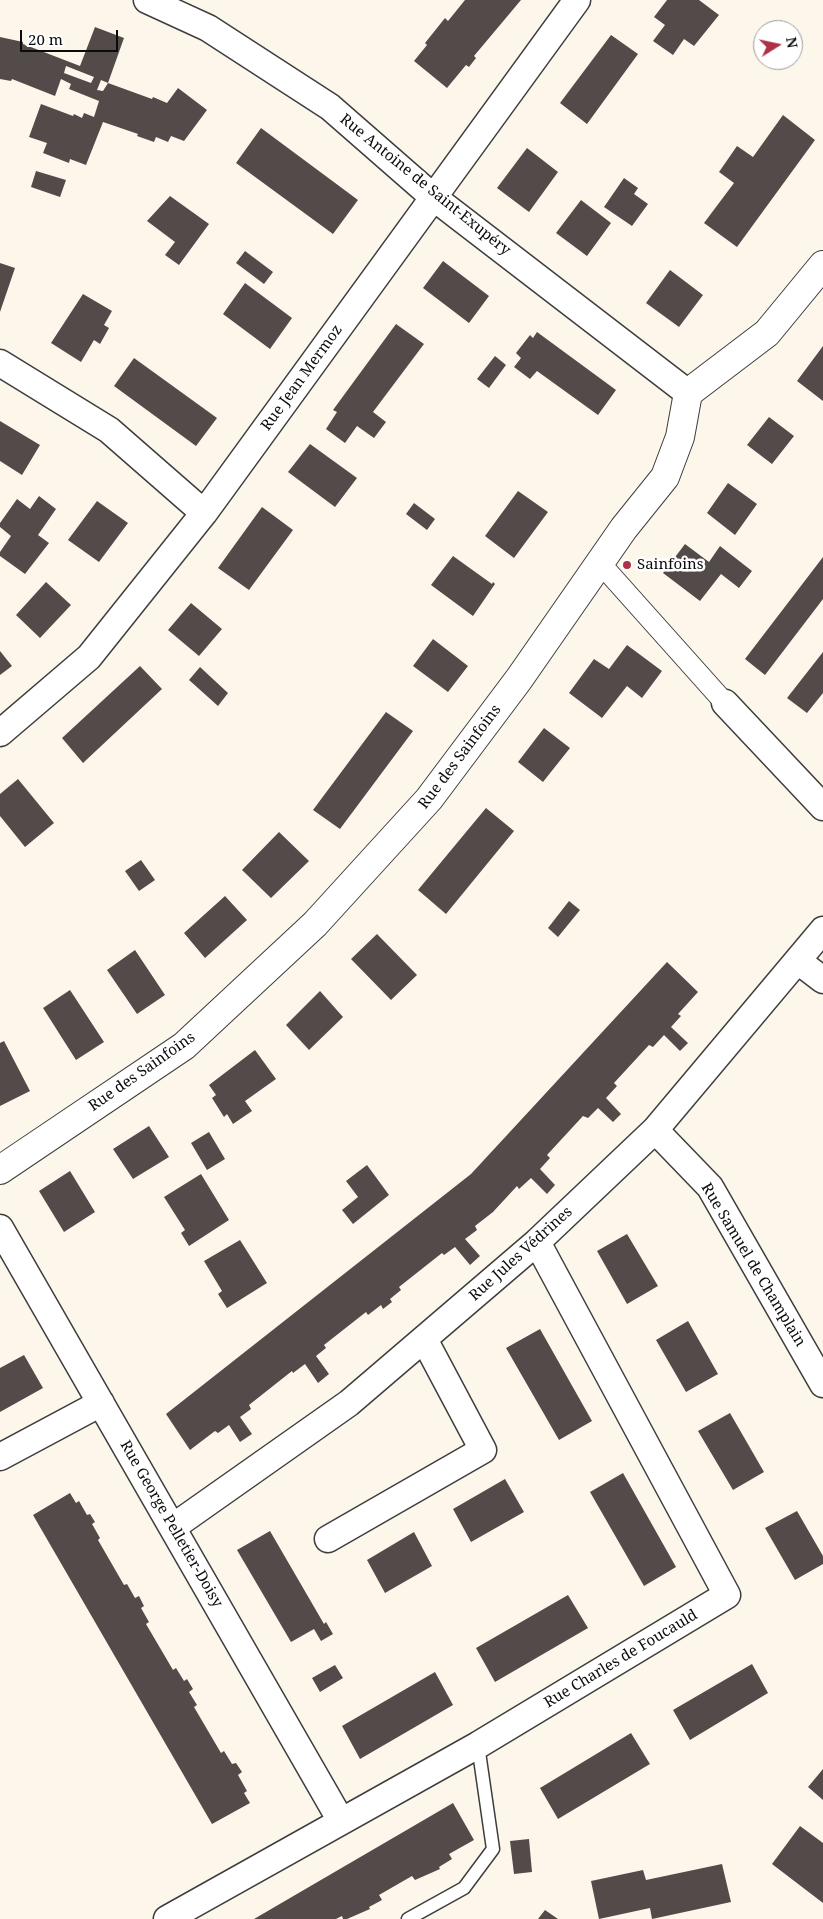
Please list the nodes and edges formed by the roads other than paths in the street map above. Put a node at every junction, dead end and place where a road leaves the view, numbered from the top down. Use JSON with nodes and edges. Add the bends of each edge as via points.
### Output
{"nodes":[{"id":1,"x":147,"y":0,"type":"edge"},
{"id":2,"x":577,"y":0,"type":"edge"},
{"id":3,"x":434,"y":196,"type":"junction"},
{"id":4,"x":823,"y":264,"type":"edge"},
{"id":5,"x":0,"y":363,"type":"edge"},
{"id":6,"x":688,"y":392,"type":"junction"},
{"id":7,"x":204,"y":513,"type":"junction"},
{"id":8,"x":600,"y":563,"type":"junction"},
{"id":9,"x":725,"y":703,"type":"joint"},
{"id":10,"x":0,"y":732,"type":"edge"},
{"id":11,"x":823,"y":807,"type":"edge"},
{"id":12,"x":823,"y":930,"type":"edge"},
{"id":13,"x":798,"y":961,"type":"junction"},
{"id":14,"x":823,"y":980,"type":"edge"},
{"id":15,"x":655,"y":1130,"type":"junction"},
{"id":16,"x":0,"y":1170,"type":"edge"},
{"id":17,"x":0,"y":1228,"type":"edge"},
{"id":18,"x":537,"y":1242,"type":"junction"},
{"id":19,"x":424,"y":1339,"type":"junction"},
{"id":20,"x":823,"y":1384,"type":"edge"},
{"id":21,"x":101,"y":1403,"type":"junction"},
{"id":22,"x":0,"y":1456,"type":"edge"},
{"id":23,"x":173,"y":1527,"type":"junction"},
{"id":24,"x":328,"y":1539,"type":"dead end"},
{"id":25,"x":478,"y":1745,"type":"junction"},
{"id":26,"x":341,"y":1821,"type":"junction"},
{"id":27,"x":167,"y":1919,"type":"edge"},
{"id":28,"x":408,"y":1919,"type":"edge"}],
"edges":[{"from":1,"to":3,"type":"street","name":"Rue Antoine de Saint-Exupéry","via":[[208,28],[330,107]]},
{"from":2,"to":3,"type":"street","name":"Rue Jean Mermoz"},
{"from":3,"to":6,"type":"street","name":"Rue Antoine de Saint-Exupéry"},
{"from":3,"to":7,"type":"street","name":"Rue Jean Mermoz"},
{"from":4,"to":6,"type":"street","via":[[767,333]]},
{"from":5,"to":7,"type":"street","via":[[109,430]]},
{"from":6,"to":8,"type":"street","name":"Rue des Sainfoins","via":[[680,437],[665,477]]},
{"from":7,"to":10,"type":"street","name":"Rue Jean Mermoz","via":[[89,657]]},
{"from":8,"to":9,"type":"street"},
{"from":8,"to":16,"type":"street","name":"Rue des Sainfoins","via":[[429,799],[315,924],[184,1046]]},
{"from":9,"to":11,"type":"street"},
{"from":12,"to":13,"type":"street","name":"Rue Jules Védrines"},
{"from":13,"to":14,"type":"street"},
{"from":13,"to":15,"type":"street","name":"Rue Jules Védrines"},
{"from":15,"to":18,"type":"street","name":"Rue Jules Védrines"},
{"from":15,"to":20,"type":"street","name":"Rue Samuel de Champlain","via":[[710,1187]]},
{"from":17,"to":21,"type":"street","name":"Rue George Pelletier-Doisy"},
{"from":18,"to":19,"type":"street","name":"Rue Jules Védrines"},
{"from":18,"to":25,"type":"street","name":"Rue Charles de Foucauld","via":[[727,1595]]},
{"from":19,"to":23,"type":"street","name":"Rue Jules Védrines","via":[[349,1403]]},
{"from":19,"to":24,"type":"street","via":[[483,1450]]},
{"from":21,"to":22,"type":"street"},
{"from":21,"to":23,"type":"street","name":"Rue George Pelletier-Doisy"},
{"from":23,"to":26,"type":"street","name":"Rue George Pelletier-Doisy"},
{"from":25,"to":26,"type":"street","name":"Rue Charles de Foucauld"},
{"from":25,"to":28,"type":"lane","via":[[493,1849],[464,1888]]},
{"from":26,"to":27,"type":"street","name":"Rue Charles de Foucauld"}]}
